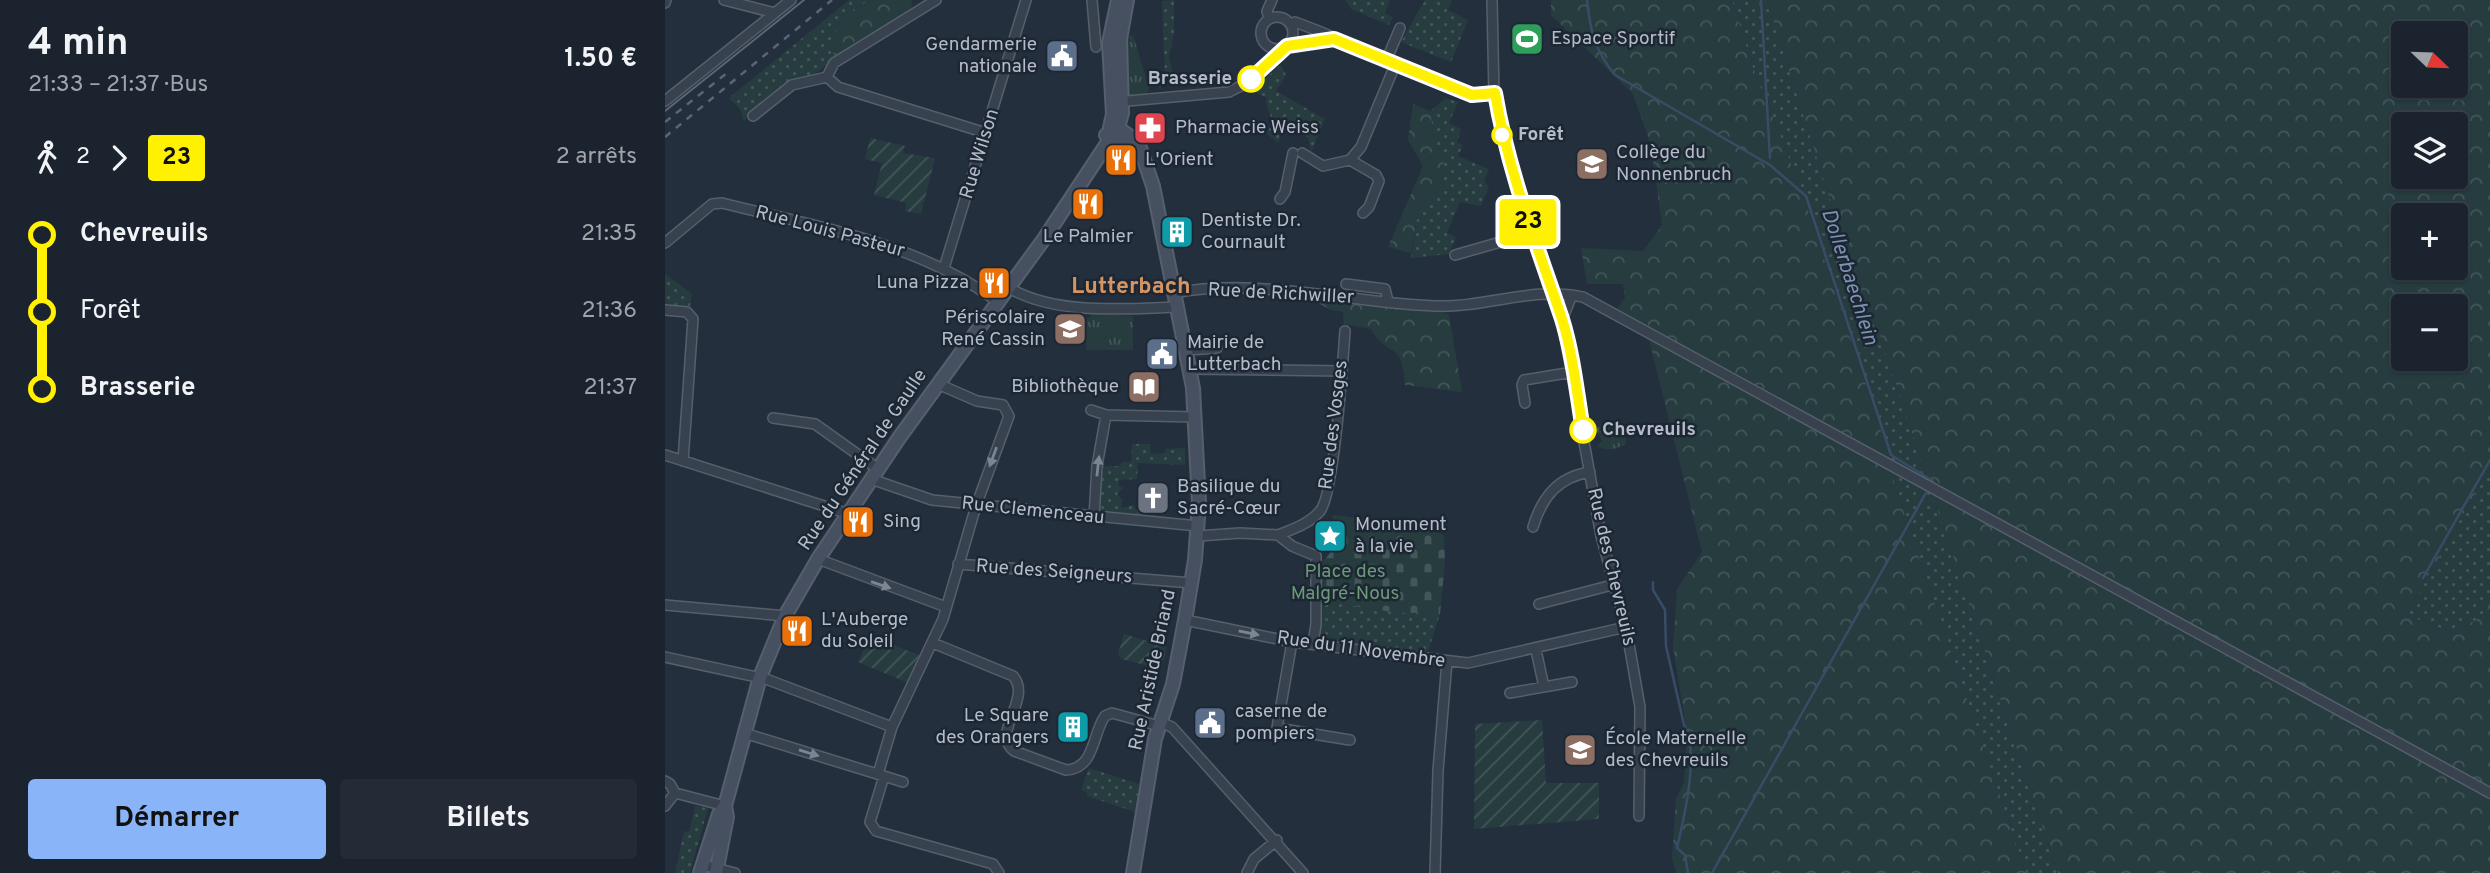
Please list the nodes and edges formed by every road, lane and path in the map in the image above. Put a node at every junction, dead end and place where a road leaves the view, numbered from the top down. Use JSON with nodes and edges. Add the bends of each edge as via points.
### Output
{"nodes":[{"id":1,"x":724,"y":0,"type":"edge"},
{"id":2,"x":792,"y":0,"type":"edge"},
{"id":3,"x":936,"y":0,"type":"edge"},
{"id":4,"x":1026,"y":0,"type":"edge"},
{"id":5,"x":1092,"y":0,"type":"edge"},
{"id":6,"x":1118,"y":0,"type":"edge"},
{"id":7,"x":1128,"y":0,"type":"edge"},
{"id":8,"x":1272,"y":0,"type":"edge"},
{"id":9,"x":1492,"y":0,"type":"edge"},
{"id":10,"x":772,"y":16,"type":"junction"},
{"id":11,"x":1269,"y":19,"type":"junction"},
{"id":12,"x":1291,"y":24,"type":"junction"},
{"id":13,"x":1308,"y":27,"type":"junction"},
{"id":14,"x":1400,"y":28,"type":"dead end"},
{"id":15,"x":1334,"y":39,"type":"junction"},
{"id":16,"x":1263,"y":41,"type":"junction"},
{"id":17,"x":1288,"y":45,"type":"junction"},
{"id":18,"x":1096,"y":47,"type":"dead end"},
{"id":19,"x":1391,"y":63,"type":"junction"},
{"id":20,"x":1266,"y":66,"type":"junction"},
{"id":21,"x":827,"y":77,"type":"junction"},
{"id":22,"x":1495,"y":93,"type":"junction"},
{"id":23,"x":665,"y":101,"type":"edge"},
{"id":24,"x":1117,"y":102,"type":"junction"},
{"id":25,"x":753,"y":116,"type":"dead end"},
{"id":26,"x":1112,"y":131,"type":"junction"},
{"id":27,"x":986,"y":133,"type":"junction"},
{"id":28,"x":1350,"y":160,"type":"junction"},
{"id":29,"x":1280,"y":199,"type":"dead end"},
{"id":30,"x":1363,"y":214,"type":"dead end"},
{"id":31,"x":1532,"y":233,"type":"junction"},
{"id":32,"x":665,"y":243,"type":"edge"},
{"id":33,"x":1455,"y":255,"type":"dead end"},
{"id":34,"x":944,"y":268,"type":"junction"},
{"id":35,"x":1346,"y":284,"type":"dead end"},
{"id":36,"x":1009,"y":288,"type":"junction"},
{"id":37,"x":1550,"y":292,"type":"junction"},
{"id":38,"x":1174,"y":293,"type":"junction"},
{"id":39,"x":1572,"y":295,"type":"junction"},
{"id":40,"x":1388,"y":301,"type":"junction"},
{"id":41,"x":998,"y":302,"type":"junction"},
{"id":42,"x":1176,"y":307,"type":"junction"},
{"id":43,"x":665,"y":310,"type":"edge"},
{"id":44,"x":1562,"y":320,"type":"junction"},
{"id":45,"x":1345,"y":331,"type":"dead end"},
{"id":46,"x":1217,"y":348,"type":"dead end"},
{"id":47,"x":1186,"y":350,"type":"junction"},
{"id":48,"x":1190,"y":369,"type":"junction"},
{"id":49,"x":1342,"y":371,"type":"junction"},
{"id":50,"x":1573,"y":372,"type":"junction"},
{"id":51,"x":938,"y":384,"type":"junction"},
{"id":52,"x":1525,"y":403,"type":"dead end"},
{"id":53,"x":1091,"y":410,"type":"dead end"},
{"id":54,"x":1106,"y":415,"type":"junction"},
{"id":55,"x":773,"y":418,"type":"dead end"},
{"id":56,"x":1195,"y":418,"type":"junction"},
{"id":57,"x":665,"y":455,"type":"edge"},
{"id":58,"x":684,"y":461,"type":"junction"},
{"id":59,"x":1590,"y":472,"type":"junction"},
{"id":60,"x":874,"y":474,"type":"junction"},
{"id":61,"x":976,"y":506,"type":"junction"},
{"id":62,"x":846,"y":513,"type":"junction"},
{"id":63,"x":1094,"y":518,"type":"junction"},
{"id":64,"x":1533,"y":527,"type":"dead end"},
{"id":65,"x":1198,"y":531,"type":"junction"},
{"id":66,"x":1278,"y":535,"type":"junction"},
{"id":67,"x":818,"y":559,"type":"junction"},
{"id":68,"x":958,"y":564,"type":"junction"},
{"id":69,"x":1192,"y":583,"type":"junction"},
{"id":70,"x":1616,"y":584,"type":"junction"},
{"id":71,"x":1539,"y":604,"type":"dead end"},
{"id":72,"x":665,"y":606,"type":"edge"},
{"id":73,"x":946,"y":607,"type":"junction"},
{"id":74,"x":785,"y":616,"type":"junction"},
{"id":75,"x":1185,"y":620,"type":"junction"},
{"id":76,"x":1626,"y":627,"type":"junction"},
{"id":77,"x":1291,"y":642,"type":"junction"},
{"id":78,"x":933,"y":643,"type":"junction"},
{"id":79,"x":1313,"y":644,"type":"junction"},
{"id":80,"x":1536,"y":650,"type":"junction"},
{"id":81,"x":665,"y":657,"type":"edge"},
{"id":82,"x":1447,"y":661,"type":"junction"},
{"id":83,"x":760,"y":677,"type":"junction"},
{"id":84,"x":1572,"y":682,"type":"dead end"},
{"id":85,"x":1544,"y":687,"type":"junction"},
{"id":86,"x":1510,"y":694,"type":"dead end"},
{"id":87,"x":1159,"y":724,"type":"junction"},
{"id":88,"x":892,"y":727,"type":"junction"},
{"id":89,"x":744,"y":733,"type":"junction"},
{"id":90,"x":1350,"y":740,"type":"dead end"},
{"id":91,"x":881,"y":775,"type":"junction"},
{"id":92,"x":665,"y":781,"type":"edge"},
{"id":93,"x":903,"y":782,"type":"dead end"},
{"id":94,"x":675,"y":793,"type":"junction"},
{"id":95,"x":2490,"y":793,"type":"edge"},
{"id":96,"x":665,"y":806,"type":"edge"},
{"id":97,"x":725,"y":806,"type":"junction"},
{"id":98,"x":1640,"y":816,"type":"dead end"},
{"id":99,"x":1276,"y":840,"type":"junction"},
{"id":100,"x":702,"y":869,"type":"edge"},
{"id":101,"x":716,"y":871,"type":"edge"},
{"id":102,"x":735,"y":873,"type":"edge"},
{"id":103,"x":999,"y":873,"type":"edge"},
{"id":104,"x":1133,"y":873,"type":"edge"},
{"id":105,"x":1247,"y":873,"type":"edge"},
{"id":106,"x":1303,"y":873,"type":"edge"},
{"id":107,"x":1435,"y":873,"type":"edge"}],
"edges":[{"from":1,"to":10,"type":"street"},
{"from":2,"to":10,"type":"street"},
{"from":3,"to":21,"type":"street","via":[[834,63]]},
{"from":4,"to":27,"type":"street","name":"Rue Wilson"},
{"from":5,"to":18,"type":"street"},
{"from":6,"to":24,"type":"main road","via":[[1109,43]]},
{"from":7,"to":24,"type":"main road"},
{"from":8,"to":11,"type":"street"},
{"from":9,"to":22,"type":"street","name":"Rue des Chevreuils"},
{"from":10,"to":23,"type":"street"},
{"from":11,"to":12,"type":"street","via":[[1284,18]]},
{"from":11,"to":16,"type":"street","via":[[1261,31]]},
{"from":12,"to":13,"type":"street"},
{"from":12,"to":17,"type":"street"},
{"from":13,"to":15,"type":"street"},
{"from":13,"to":17,"type":"street"},
{"from":14,"to":19,"type":"street"},
{"from":15,"to":17,"type":"street"},
{"from":15,"to":19,"type":"street"},
{"from":16,"to":17,"type":"street","via":[[1273,49]]},
{"from":16,"to":20,"type":"street"},
{"from":17,"to":20,"type":"street"},
{"from":19,"to":22,"type":"street","via":[[1472,95]]},
{"from":19,"to":28,"type":"street","via":[[1361,147]]},
{"from":20,"to":24,"type":"street","via":[[1243,85],[1216,96]]},
{"from":21,"to":25,"type":"street","via":[[792,85]]},
{"from":21,"to":27,"type":"street","via":[[838,87]]},
{"from":22,"to":31,"type":"street","name":"Rue des Chevreuils","via":[[1502,134]]},
{"from":24,"to":26,"type":"main road"},
{"from":26,"to":36,"type":"main road","name":"Rue du Général de Gaulle"},
{"from":26,"to":38,"type":"main road","name":"Rue Aristide Briand","via":[[1141,154],[1153,186]]},
{"from":27,"to":34,"type":"street","name":"Rue Wilson"},
{"from":28,"to":29,"type":"street","via":[[1323,166],[1297,153]]},
{"from":28,"to":30,"type":"street","via":[[1379,181]]},
{"from":31,"to":33,"type":"street"},
{"from":31,"to":37,"type":"street","name":"Rue des Chevreuils"},
{"from":32,"to":34,"type":"street","name":"Rue Louis Pasteur","via":[[712,204],[722,203],[900,248]]},
{"from":34,"to":41,"type":"street","name":"Rue Louis Pasteur"},
{"from":35,"to":40,"type":"street","name":"Rue de Richwiller","via":[[1385,289]]},
{"from":36,"to":41,"type":"main road","name":"Rue du Général de Gaulle"},
{"from":36,"to":42,"type":"street","via":[[1064,305]]},
{"from":37,"to":39,"type":"street","name":"Rue de Richwiller"},
{"from":37,"to":40,"type":"street","name":"Rue de Richwiller","via":[[1450,306]]},
{"from":37,"to":44,"type":"street","name":"Rue des Chevreuils"},
{"from":38,"to":40,"type":"street","name":"Rue de Richwiller","via":[[1203,289],[1299,291]]},
{"from":38,"to":42,"type":"main road","name":"Rue Aristide Briand"},
{"from":39,"to":44,"type":"street"},
{"from":39,"to":95,"type":"street","name":"Rue de Richwiller","via":[[1597,304]]},
{"from":41,"to":51,"type":"main road","name":"Rue du Général de Gaulle"},
{"from":42,"to":47,"type":"main road","name":"Rue Aristide Briand"},
{"from":43,"to":58,"type":"street","via":[[687,312],[693,319]]},
{"from":44,"to":50,"type":"street","name":"Rue des Chevreuils"},
{"from":45,"to":49,"type":"street","name":"Rue des Vosges"},
{"from":46,"to":47,"type":"street"},
{"from":47,"to":48,"type":"main road","name":"Rue Aristide Briand"},
{"from":48,"to":49,"type":"street"},
{"from":48,"to":56,"type":"main road","name":"Rue Aristide Briand"},
{"from":49,"to":66,"type":"street","name":"Rue des Vosges","via":[[1325,504],[1308,522]]},
{"from":50,"to":52,"type":"street","via":[[1524,380]]},
{"from":50,"to":59,"type":"street","name":"Rue des Chevreuils"},
{"from":51,"to":60,"type":"main road","name":"Rue du Général de Gaulle"},
{"from":51,"to":61,"type":"street","one_way":true,"via":[[952,393],[1008,409]]},
{"from":53,"to":54,"type":"street"},
{"from":54,"to":56,"type":"street"},
{"from":63,"to":54,"type":"street","one_way":true},
{"from":55,"to":60,"type":"street","name":"Rue Clemenceau","via":[[815,424]]},
{"from":56,"to":65,"type":"main road","name":"Rue Aristide Briand"},
{"from":57,"to":58,"type":"street"},
{"from":58,"to":62,"type":"street"},
{"from":59,"to":64,"type":"street","via":[[1566,478],[1547,494]]},
{"from":59,"to":70,"type":"street","name":"Rue des Chevreuils","via":[[1601,536]]},
{"from":60,"to":61,"type":"street","name":"Rue Clemenceau","via":[[932,500]]},
{"from":60,"to":62,"type":"main road","name":"Rue du Général de Gaulle"},
{"from":61,"to":63,"type":"street","name":"Rue Clemenceau"},
{"from":61,"to":68,"type":"street"},
{"from":62,"to":67,"type":"main road","name":"Rue du Général de Gaulle"},
{"from":63,"to":65,"type":"street","name":"Rue Clemenceau"},
{"from":65,"to":66,"type":"street","name":"Rue Clemenceau"},
{"from":65,"to":69,"type":"main road","name":"Rue Aristide Briand"},
{"from":66,"to":79,"type":"street","via":[[1316,556]]},
{"from":67,"to":73,"type":"street","one_way":true},
{"from":67,"to":74,"type":"main road","name":"Rue du Général de Gaulle"},
{"from":68,"to":69,"type":"street","name":"Rue des Seigneurs"},
{"from":68,"to":73,"type":"street"},
{"from":69,"to":75,"type":"main road","name":"Rue Aristide Briand"},
{"from":70,"to":71,"type":"street"},
{"from":70,"to":76,"type":"street","name":"Rue des Chevreuils"},
{"from":72,"to":74,"type":"street"},
{"from":73,"to":78,"type":"street"},
{"from":74,"to":83,"type":"main road","name":"Rue du Général de Gaulle"},
{"from":75,"to":77,"type":"street","name":"Rue du 11 Novembre","one_way":true},
{"from":75,"to":87,"type":"main road","name":"Rue Aristide Briand"},
{"from":76,"to":80,"type":"street","name":"Rue du 11 Novembre"},
{"from":76,"to":98,"type":"street","name":"Rue des Chevreuils","via":[[1640,708]]},
{"from":77,"to":79,"type":"street","name":"Rue du 11 Novembre"},
{"from":77,"to":90,"type":"street","via":[[1277,728]]},
{"from":78,"to":87,"type":"street","via":[[1013,676],[1020,694],[1007,742],[1014,751],[1066,770],[1087,760],[1105,716],[1112,713]]},
{"from":78,"to":88,"type":"street"},
{"from":79,"to":82,"type":"street","name":"Rue du 11 Novembre"},
{"from":80,"to":82,"type":"street","name":"Rue du 11 Novembre","via":[[1481,663]]},
{"from":80,"to":85,"type":"street"},
{"from":81,"to":83,"type":"street"},
{"from":82,"to":107,"type":"street"},
{"from":83,"to":88,"type":"street"},
{"from":83,"to":89,"type":"main road","name":"Rue du Général de Gaulle"},
{"from":84,"to":85,"type":"street"},
{"from":85,"to":86,"type":"street"},
{"from":87,"to":99,"type":"street","via":[[1172,727]]},
{"from":87,"to":104,"type":"main road","name":"Rue Aristide Briand"},
{"from":88,"to":91,"type":"street"},
{"from":89,"to":91,"type":"street","one_way":true},
{"from":89,"to":97,"type":"main road","name":"Rue du Général de Gaulle"},
{"from":91,"to":93,"type":"street"},
{"from":91,"to":103,"type":"street","via":[[870,822],[876,831],[993,864]]},
{"from":92,"to":94,"type":"street"},
{"from":94,"to":96,"type":"street"},
{"from":94,"to":97,"type":"street"},
{"from":97,"to":100,"type":"main road","name":"Rue du Général de Gaulle"},
{"from":97,"to":101,"type":"main road","name":"Rue du Général de Gaulle"},
{"from":99,"to":105,"type":"street","via":[[1254,859]]},
{"from":99,"to":106,"type":"street"},
{"from":100,"to":101,"type":"street"},
{"from":101,"to":102,"type":"street"}]}
